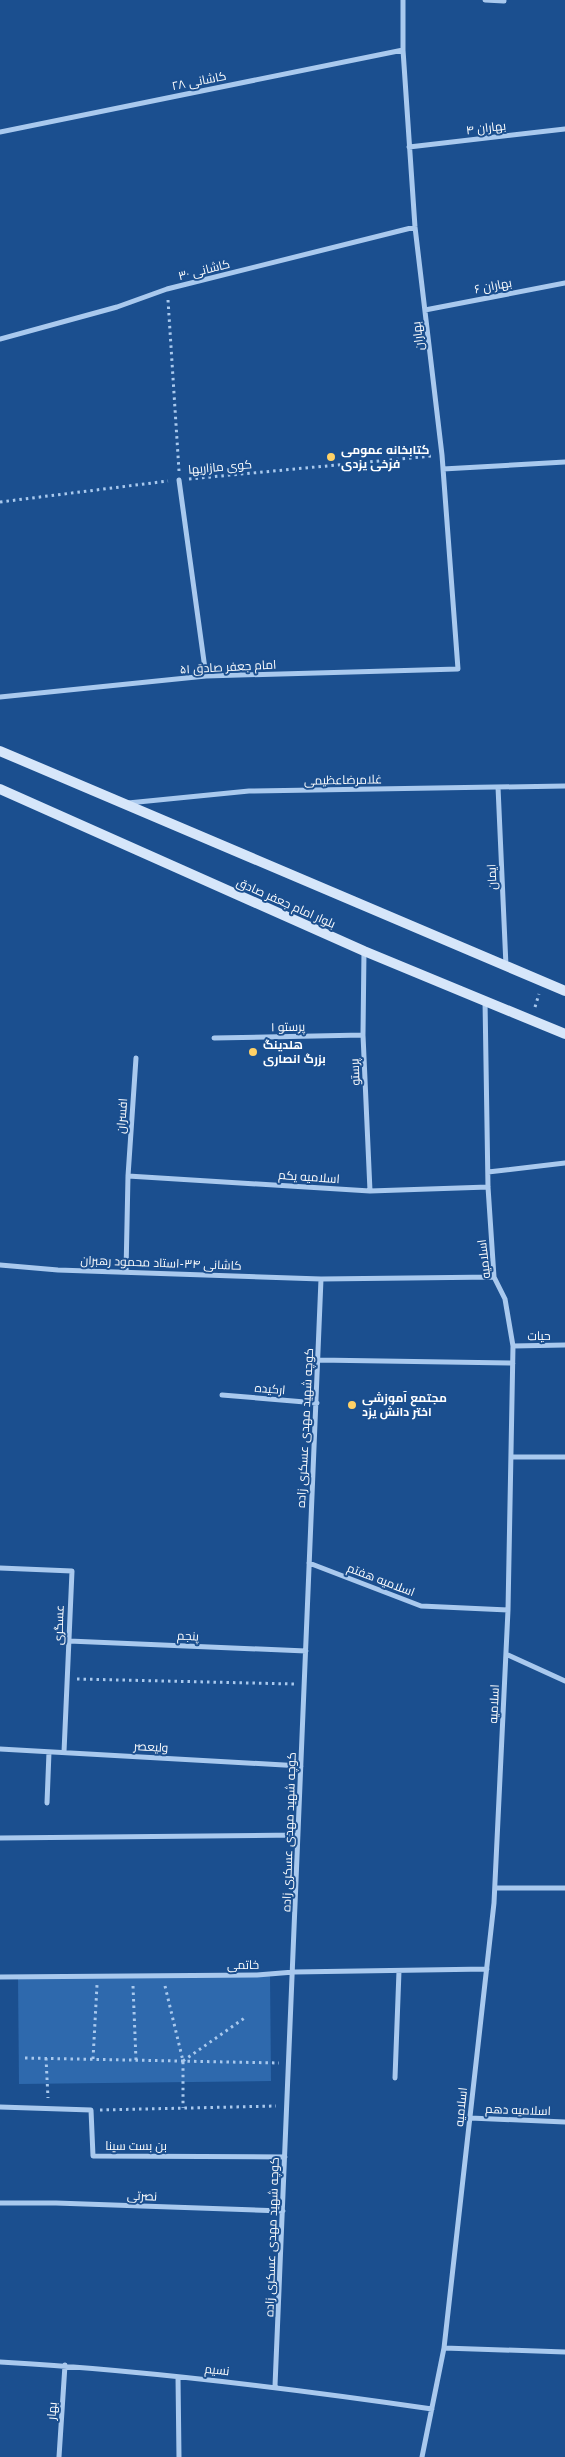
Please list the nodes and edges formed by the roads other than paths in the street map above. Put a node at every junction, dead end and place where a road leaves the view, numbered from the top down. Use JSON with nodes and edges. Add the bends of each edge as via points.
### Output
{"nodes":[{"id":1,"x":402,"y":0,"type":"edge"},
{"id":2,"x":485,"y":0,"type":"edge"},
{"id":3,"x":504,"y":1,"type":"edge"},
{"id":4,"x":403,"y":50,"type":"junction"},
{"id":5,"x":565,"y":129,"type":"edge"},
{"id":6,"x":0,"y":132,"type":"edge"},
{"id":7,"x":409,"y":147,"type":"junction"},
{"id":8,"x":415,"y":227,"type":"junction"},
{"id":9,"x":565,"y":283,"type":"edge"},
{"id":10,"x":425,"y":310,"type":"junction"},
{"id":11,"x":0,"y":340,"type":"edge"},
{"id":12,"x":565,"y":462,"type":"edge"},
{"id":13,"x":443,"y":469,"type":"junction"},
{"id":14,"x":179,"y":480,"type":"road end"},
{"id":15,"x":458,"y":669,"type":"joint"},
{"id":16,"x":206,"y":676,"type":"junction"},
{"id":17,"x":0,"y":698,"type":"edge"},
{"id":18,"x":0,"y":751,"type":"edge"},
{"id":19,"x":565,"y":786,"type":"edge"},
{"id":20,"x":498,"y":787,"type":"junction"},
{"id":21,"x":0,"y":789,"type":"edge"},
{"id":22,"x":122,"y":804,"type":"junction"},
{"id":23,"x":364,"y":951,"type":"junction"},
{"id":24,"x":506,"y":966,"type":"junction"},
{"id":25,"x":565,"y":991,"type":"edge"},
{"id":26,"x":485,"y":1000,"type":"junction"},
{"id":27,"x":565,"y":1034,"type":"edge"},
{"id":28,"x":363,"y":1035,"type":"junction"},
{"id":29,"x":214,"y":1038,"type":"dead end"},
{"id":30,"x":136,"y":1058,"type":"dead end"},
{"id":31,"x":565,"y":1163,"type":"edge"},
{"id":32,"x":488,"y":1172,"type":"junction"},
{"id":33,"x":128,"y":1176,"type":"junction"},
{"id":34,"x":488,"y":1187,"type":"junction"},
{"id":35,"x":370,"y":1192,"type":"junction"},
{"id":36,"x":0,"y":1265,"type":"edge"},
{"id":37,"x":126,"y":1272,"type":"junction"},
{"id":38,"x":494,"y":1278,"type":"junction"},
{"id":39,"x":321,"y":1279,"type":"junction"},
{"id":40,"x":565,"y":1345,"type":"edge"},
{"id":41,"x":513,"y":1346,"type":"junction"},
{"id":42,"x":318,"y":1360,"type":"junction"},
{"id":43,"x":513,"y":1363,"type":"junction"},
{"id":44,"x":222,"y":1395,"type":"dead end"},
{"id":45,"x":317,"y":1404,"type":"junction"},
{"id":46,"x":511,"y":1457,"type":"junction"},
{"id":47,"x":565,"y":1457,"type":"edge"},
{"id":48,"x":309,"y":1563,"type":"junction"},
{"id":49,"x":0,"y":1568,"type":"edge"},
{"id":50,"x":508,"y":1610,"type":"junction"},
{"id":51,"x":69,"y":1641,"type":"junction"},
{"id":52,"x":306,"y":1651,"type":"junction"},
{"id":53,"x":506,"y":1654,"type":"junction"},
{"id":54,"x":565,"y":1681,"type":"edge"},
{"id":55,"x":0,"y":1749,"type":"edge"},
{"id":56,"x":50,"y":1752,"type":"junction"},
{"id":57,"x":64,"y":1752,"type":"junction"},
{"id":58,"x":301,"y":1766,"type":"junction"},
{"id":59,"x":47,"y":1803,"type":"dead end"},
{"id":60,"x":298,"y":1835,"type":"junction"},
{"id":61,"x":0,"y":1838,"type":"edge"},
{"id":62,"x":495,"y":1888,"type":"junction"},
{"id":63,"x":565,"y":1888,"type":"edge"},
{"id":64,"x":487,"y":1970,"type":"junction"},
{"id":65,"x":399,"y":1971,"type":"junction"},
{"id":66,"x":294,"y":1972,"type":"junction"},
{"id":67,"x":0,"y":1977,"type":"edge"},
{"id":68,"x":395,"y":2078,"type":"dead end"},
{"id":69,"x":0,"y":2107,"type":"edge"},
{"id":70,"x":470,"y":2118,"type":"junction"},
{"id":71,"x":565,"y":2122,"type":"edge"},
{"id":72,"x":285,"y":2157,"type":"junction"},
{"id":73,"x":0,"y":2204,"type":"edge"},
{"id":74,"x":283,"y":2211,"type":"junction"},
{"id":75,"x":444,"y":2348,"type":"junction"},
{"id":76,"x":565,"y":2352,"type":"edge"},
{"id":77,"x":0,"y":2362,"type":"edge"},
{"id":78,"x":65,"y":2366,"type":"junction"},
{"id":79,"x":178,"y":2376,"type":"junction"},
{"id":80,"x":275,"y":2386,"type":"junction"},
{"id":81,"x":432,"y":2409,"type":"junction"},
{"id":82,"x":59,"y":2457,"type":"edge"},
{"id":83,"x":179,"y":2457,"type":"edge"},
{"id":84,"x":422,"y":2457,"type":"edge"}],
"edges":[{"from":1,"to":4,"type":"street","name":"بهاران"},
{"from":2,"to":3,"type":"street"},
{"from":4,"to":6,"type":"street","name":"کاشانی ۲۸"},
{"from":4,"to":7,"type":"street","name":"بهاران"},
{"from":5,"to":7,"type":"street","name":"بهاران ۴"},
{"from":7,"to":8,"type":"street","name":"بهاران"},
{"from":8,"to":10,"type":"street","name":"بهاران"},
{"from":8,"to":11,"type":"street","name":"کاشانی ۳۰","via":[[167,289],[118,307]]},
{"from":9,"to":10,"type":"street","name":"بهاران ۶"},
{"from":10,"to":13,"type":"street","name":"بهاران"},
{"from":12,"to":13,"type":"street"},
{"from":13,"to":15,"type":"street","name":"بهاران"},
{"from":14,"to":16,"type":"street"},
{"from":15,"to":16,"type":"street","name":"امام جعفر صادق ۵۱"},
{"from":16,"to":17,"type":"street","name":"امام جعفر صادق ۵۱"},
{"from":18,"to":22,"type":"main road"},
{"from":19,"to":20,"type":"street","name":"غلامرضاعظیمی"},
{"from":20,"to":22,"type":"street","name":"غلامرضاعظیمی","via":[[249,791]]},
{"from":20,"to":24,"type":"street","name":"ایمان"},
{"from":21,"to":23,"type":"main road","name":"بلوار امام جعفر صادق"},
{"from":22,"to":24,"type":"main road"},
{"from":23,"to":26,"type":"main road","name":"بلوار امام جعفر صادق"},
{"from":23,"to":28,"type":"street","name":"پرستو"},
{"from":24,"to":25,"type":"main road"},
{"from":26,"to":27,"type":"main road","name":"بلوار امام جعفر صادق"},
{"from":26,"to":32,"type":"street","name":"اسلامیه"},
{"from":28,"to":29,"type":"street","name":"پرستو ۱"},
{"from":28,"to":35,"type":"street","name":"پرستو"},
{"from":30,"to":33,"type":"street","name":"افسران"},
{"from":31,"to":32,"type":"street"},
{"from":32,"to":34,"type":"street","name":"اسلامیه"},
{"from":33,"to":35,"type":"street","name":"اسلامیه یکم"},
{"from":33,"to":37,"type":"street","name":"افسران"},
{"from":34,"to":35,"type":"street","name":"اسلامیه یکم"},
{"from":34,"to":38,"type":"street","name":"اسلامیه"},
{"from":36,"to":37,"type":"street","name":"کاشانی ۳۴-استاد محمود رهبران"},
{"from":37,"to":39,"type":"street","name":"کاشانی ۳۴-استاد محمود رهبران"},
{"from":38,"to":39,"type":"street","name":"کاشانی ۳۴-استاد محمود رهبران"},
{"from":38,"to":41,"type":"street","name":"اسلامیه","via":[[505,1299]]},
{"from":39,"to":42,"type":"street","name":"کوچه شهید مهدی عسکری زاده"},
{"from":40,"to":41,"type":"street","name":"حیات"},
{"from":41,"to":43,"type":"street","name":"اسلامیه"},
{"from":42,"to":43,"type":"street"},
{"from":42,"to":45,"type":"street","name":"کوچه شهید مهدی عسکری زاده"},
{"from":43,"to":46,"type":"street","name":"اسلامیه"},
{"from":44,"to":45,"type":"street","name":"ارکیده"},
{"from":45,"to":48,"type":"street","name":"کوچه شهید مهدی عسکری زاده"},
{"from":46,"to":47,"type":"street"},
{"from":46,"to":50,"type":"street","name":"اسلامیه"},
{"from":48,"to":50,"type":"street","name":"اسلامیه هفتم","via":[[421,1606]]},
{"from":48,"to":52,"type":"street","name":"کوچه شهید مهدی عسکری زاده"},
{"from":49,"to":51,"type":"street","name":"عسگری","via":[[72,1571]]},
{"from":50,"to":53,"type":"street","name":"اسلامیه"},
{"from":51,"to":52,"type":"street","name":"پنجم"},
{"from":51,"to":57,"type":"street","name":"عسگری"},
{"from":52,"to":58,"type":"street","name":"کوچه شهید مهدی عسکری زاده"},
{"from":53,"to":54,"type":"street"},
{"from":53,"to":62,"type":"street","name":"اسلامیه"},
{"from":55,"to":56,"type":"street","name":"ولیعصر"},
{"from":56,"to":57,"type":"street","name":"ولیعصر"},
{"from":56,"to":59,"type":"street"},
{"from":57,"to":58,"type":"street","name":"ولیعصر"},
{"from":58,"to":60,"type":"street","name":"کوچه شهید مهدی عسکری زاده"},
{"from":60,"to":61,"type":"street"},
{"from":60,"to":66,"type":"street","name":"کوچه شهید مهدی عسکری زاده"},
{"from":62,"to":63,"type":"street"},
{"from":62,"to":64,"type":"street","name":"اسلامیه"},
{"from":64,"to":65,"type":"street","name":"خاتمی"},
{"from":64,"to":70,"type":"street","name":"اسلامیه"},
{"from":65,"to":66,"type":"street","name":"خاتمی"},
{"from":65,"to":68,"type":"street"},
{"from":66,"to":67,"type":"street","name":"خاتمی"},
{"from":66,"to":72,"type":"street","name":"کوچه شهید مهدی عسکری زاده"},
{"from":69,"to":72,"type":"street","name":"بن بست سینا","via":[[91,2110],[94,2156]]},
{"from":70,"to":71,"type":"street","name":"اسلامیه دهم"},
{"from":70,"to":75,"type":"street","name":"اسلامیه"},
{"from":72,"to":74,"type":"street","name":"کوچه شهید مهدی عسکری زاده"},
{"from":73,"to":74,"type":"street","name":"نصرتی"},
{"from":74,"to":80,"type":"street","name":"کوچه شهید مهدی عسکری زاده"},
{"from":75,"to":76,"type":"street"},
{"from":75,"to":81,"type":"street","name":"اسلامیه"},
{"from":77,"to":78,"type":"street","name":"نسیم"},
{"from":78,"to":79,"type":"street","name":"نسیم"},
{"from":78,"to":82,"type":"street","name":"بهار"},
{"from":79,"to":80,"type":"street","name":"نسیم"},
{"from":79,"to":83,"type":"street"},
{"from":80,"to":81,"type":"street","name":"نسیم"},
{"from":81,"to":84,"type":"street","name":"اسلامیه"}]}
